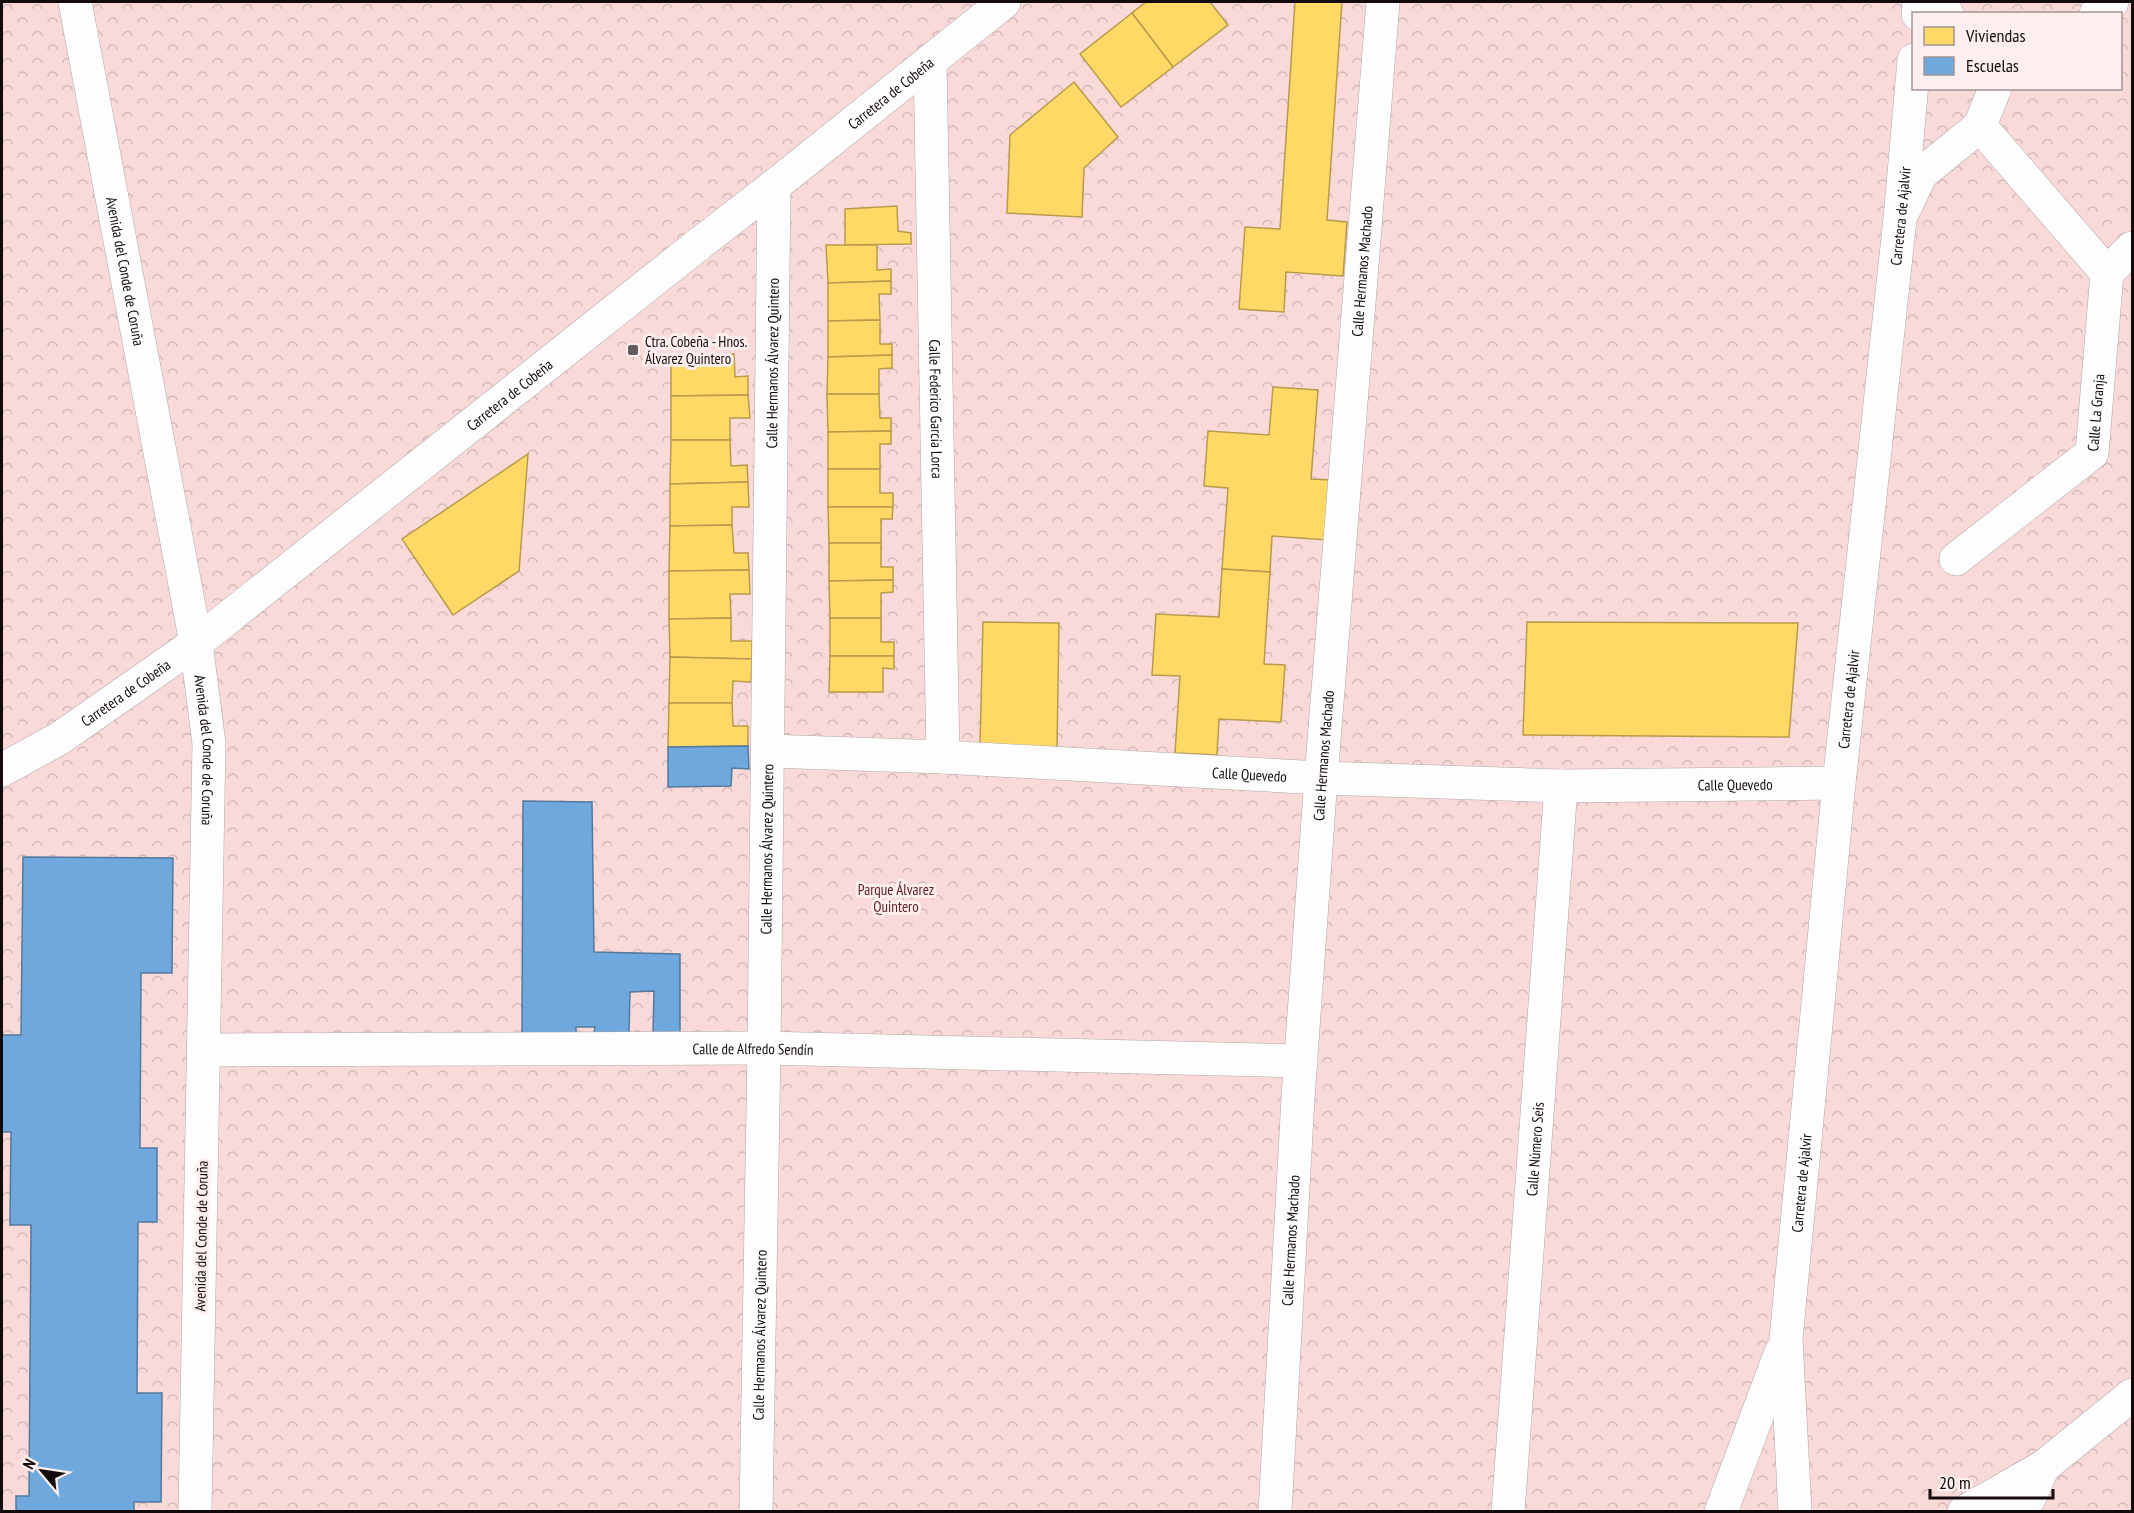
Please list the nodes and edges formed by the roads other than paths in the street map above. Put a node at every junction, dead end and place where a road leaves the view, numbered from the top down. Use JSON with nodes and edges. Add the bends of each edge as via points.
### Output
{"nodes":[{"id":1,"x":75,"y":2,"type":"edge"},
{"id":2,"x":1383,"y":2,"type":"edge"},
{"id":3,"x":997,"y":4,"type":"edge"},
{"id":4,"x":930,"y":61,"type":"junction"},
{"id":5,"x":1912,"y":83,"type":"edge"},
{"id":6,"x":1994,"y":90,"type":"edge"},
{"id":7,"x":1980,"y":126,"type":"junction"},
{"id":8,"x":774,"y":186,"type":"junction"},
{"id":9,"x":1900,"y":219,"type":"junction"},
{"id":10,"x":2133,"y":249,"type":"edge"},
{"id":11,"x":2107,"y":273,"type":"junction"},
{"id":12,"x":1956,"y":559,"type":"dead end"},
{"id":13,"x":196,"y":643,"type":"junction"},
{"id":14,"x":768,"y":751,"type":"junction"},
{"id":15,"x":943,"y":757,"type":"junction"},
{"id":16,"x":2,"y":770,"type":"edge"},
{"id":17,"x":1321,"y":778,"type":"junction"},
{"id":18,"x":1839,"y":783,"type":"junction"},
{"id":19,"x":1561,"y":786,"type":"junction"},
{"id":20,"x":765,"y":1048,"type":"junction"},
{"id":21,"x":205,"y":1050,"type":"junction"},
{"id":22,"x":1301,"y":1061,"type":"junction"},
{"id":23,"x":1786,"y":1340,"type":"junction"},
{"id":24,"x":2133,"y":1395,"type":"edge"},
{"id":25,"x":2043,"y":1467,"type":"junction"},
{"id":26,"x":195,"y":1512,"type":"edge"},
{"id":27,"x":756,"y":1512,"type":"edge"},
{"id":28,"x":1275,"y":1512,"type":"edge"},
{"id":29,"x":1508,"y":1512,"type":"edge"},
{"id":30,"x":1721,"y":1512,"type":"edge"},
{"id":31,"x":1795,"y":1512,"type":"edge"},
{"id":32,"x":1964,"y":1512,"type":"edge"},
{"id":33,"x":2016,"y":1512,"type":"edge"}],
"edges":[{"from":1,"to":13,"type":"street","name":"Avenida del Conde de Coruña"},
{"from":2,"to":17,"type":"street","name":"Calle Hermanos Machado"},
{"from":3,"to":4,"type":"street","name":"Carretera de Cobeña"},
{"from":4,"to":8,"type":"street","name":"Carretera de Cobeña"},
{"from":4,"to":15,"type":"street","name":"Calle Federico García Lorca"},
{"from":5,"to":9,"type":"street","name":"Carretera de Ajalvir"},
{"from":6,"to":7,"type":"street"},
{"from":7,"to":9,"type":"street","via":[[1921,174]]},
{"from":7,"to":11,"type":"street"},
{"from":8,"to":13,"type":"street","name":"Carretera de Cobeña"},
{"from":8,"to":14,"type":"street","name":"Calle Hermanos Álvarez Quintero"},
{"from":9,"to":18,"type":"street","name":"Carretera de Ajalvir"},
{"from":10,"to":11,"type":"street"},
{"from":11,"to":12,"type":"street","name":"Calle La Granja","via":[[2092,453]]},
{"from":13,"to":16,"type":"street","name":"Carretera de Cobeña","via":[[60,738]]},
{"from":13,"to":21,"type":"street","name":"Avenida del Conde de Coruña","via":[[209,744]]},
{"from":14,"to":15,"type":"street","name":"Calle Quevedo"},
{"from":14,"to":20,"type":"street","name":"Calle Hermanos Álvarez Quintero"},
{"from":15,"to":17,"type":"street","name":"Calle Quevedo"},
{"from":17,"to":19,"type":"street","name":"Calle Quevedo"},
{"from":17,"to":22,"type":"street","name":"Calle Hermanos Machado"},
{"from":18,"to":19,"type":"street","name":"Calle Quevedo"},
{"from":18,"to":23,"type":"street","name":"Carretera de Ajalvir"},
{"from":19,"to":29,"type":"street","name":"Calle Número Seis"},
{"from":20,"to":21,"type":"street","name":"Calle de Alfredo Sendín"},
{"from":20,"to":22,"type":"street","name":"Calle de Alfredo Sendín"},
{"from":20,"to":27,"type":"street","name":"Calle Hermanos Álvarez Quintero"},
{"from":21,"to":26,"type":"street","name":"Avenida del Conde de Coruña"},
{"from":22,"to":28,"type":"street","name":"Calle Hermanos Machado"},
{"from":23,"to":30,"type":"street","name":"Carretera de Ajalvir"},
{"from":23,"to":31,"type":"street","name":"Carretera de Ajalvir"},
{"from":24,"to":25,"type":"street"},
{"from":25,"to":32,"type":"street"},
{"from":25,"to":33,"type":"street","via":[[2029,1499]]}]}
